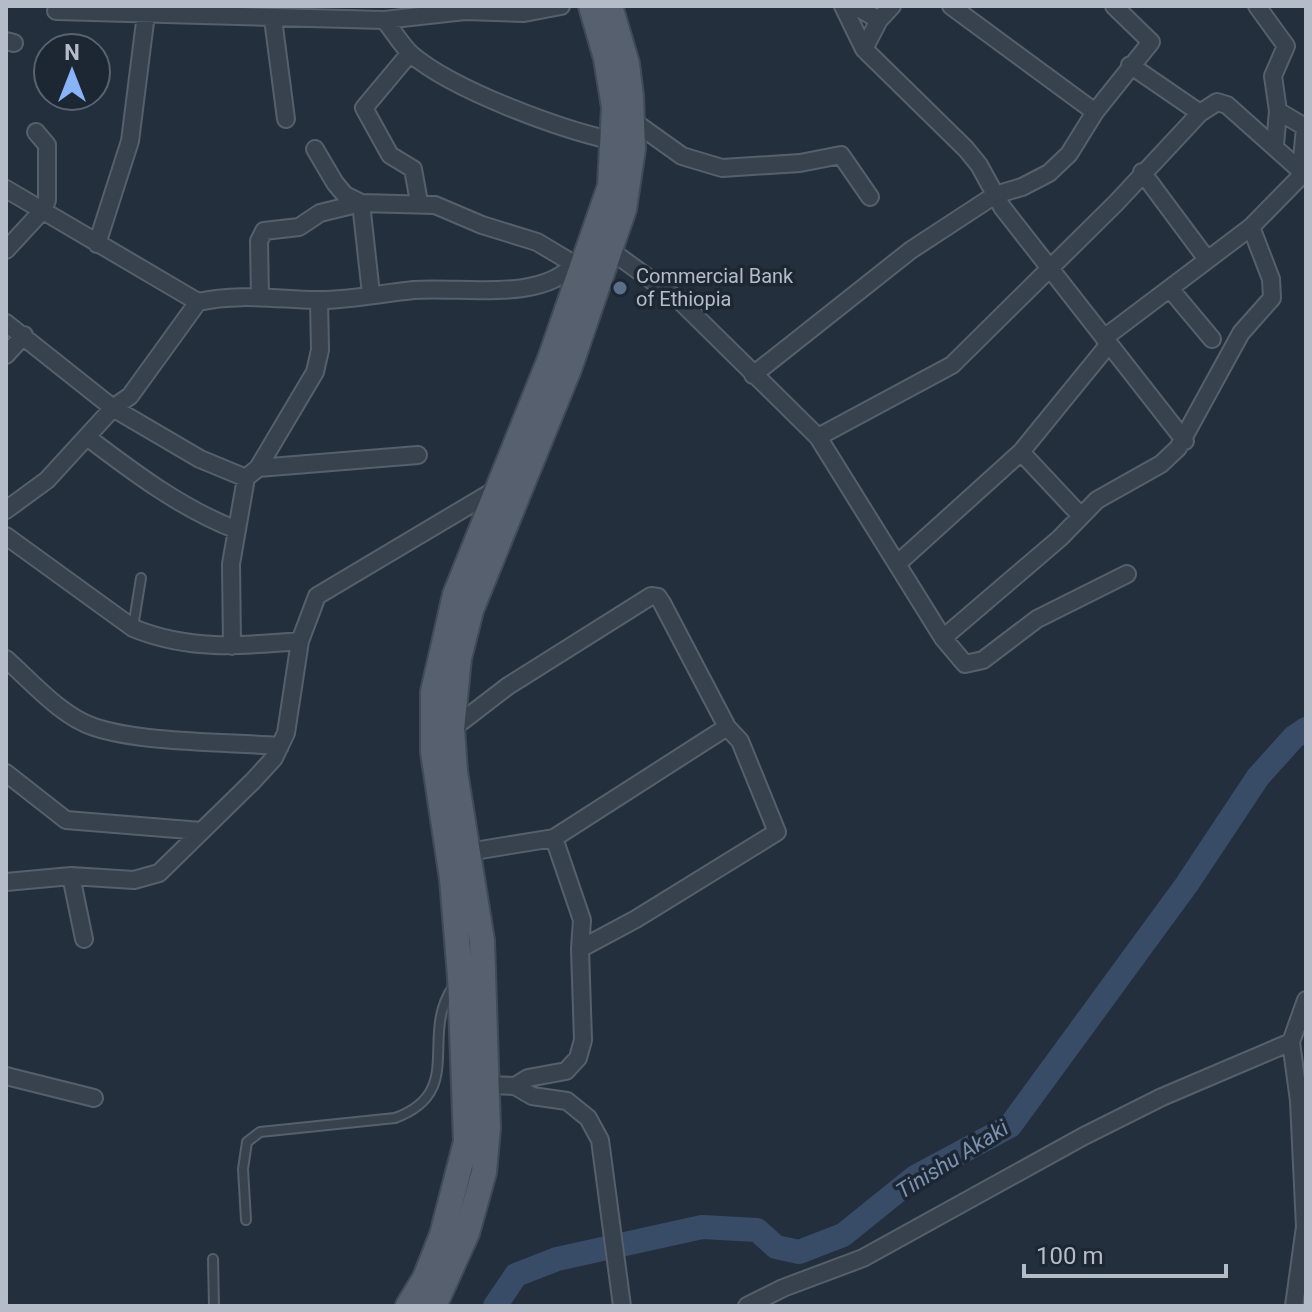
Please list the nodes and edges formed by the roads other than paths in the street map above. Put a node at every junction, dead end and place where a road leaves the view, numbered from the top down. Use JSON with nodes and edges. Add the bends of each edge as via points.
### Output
{"nodes":[{"id":1,"x":561,"y":6,"type":"edge"},
{"id":2,"x":843,"y":6,"type":"edge"},
{"id":3,"x":855,"y":6,"type":"edge"},
{"id":4,"x":892,"y":6,"type":"edge"},
{"id":5,"x":951,"y":6,"type":"edge"},
{"id":6,"x":1114,"y":6,"type":"edge"},
{"id":7,"x":1257,"y":6,"type":"edge"},
{"id":8,"x":607,"y":7,"type":"edge"},
{"id":9,"x":146,"y":10,"type":"edge"},
{"id":10,"x":56,"y":11,"type":"dead end"},
{"id":11,"x":273,"y":19,"type":"junction"},
{"id":12,"x":384,"y":20,"type":"junction"},
{"id":13,"x":879,"y":20,"type":"junction"},
{"id":14,"x":864,"y":49,"type":"junction"},
{"id":15,"x":410,"y":53,"type":"junction"},
{"id":16,"x":1130,"y":65,"type":"junction"},
{"id":17,"x":1278,"y":111,"type":"junction"},
{"id":18,"x":1095,"y":112,"type":"junction"},
{"id":19,"x":1200,"y":113,"type":"junction"},
{"id":20,"x":286,"y":119,"type":"dead end"},
{"id":21,"x":633,"y":121,"type":"junction"},
{"id":22,"x":36,"y":132,"type":"dead end"},
{"id":23,"x":614,"y":141,"type":"junction"},
{"id":24,"x":1275,"y":145,"type":"junction"},
{"id":25,"x":315,"y":149,"type":"dead end"},
{"id":26,"x":1142,"y":172,"type":"junction"},
{"id":27,"x":1304,"y":173,"type":"edge"},
{"id":28,"x":6,"y":189,"type":"edge"},
{"id":29,"x":995,"y":195,"type":"junction"},
{"id":30,"x":870,"y":197,"type":"dead end"},
{"id":31,"x":419,"y":202,"type":"junction"},
{"id":32,"x":361,"y":203,"type":"junction"},
{"id":33,"x":43,"y":210,"type":"junction"},
{"id":34,"x":1251,"y":227,"type":"junction"},
{"id":35,"x":97,"y":244,"type":"junction"},
{"id":36,"x":6,"y":250,"type":"edge"},
{"id":37,"x":610,"y":250,"type":"junction"},
{"id":38,"x":1206,"y":258,"type":"junction"},
{"id":39,"x":577,"y":265,"type":"junction"},
{"id":40,"x":1049,"y":265,"type":"junction"},
{"id":41,"x":1171,"y":290,"type":"junction"},
{"id":42,"x":371,"y":294,"type":"junction"},
{"id":43,"x":260,"y":297,"type":"junction"},
{"id":44,"x":319,"y":300,"type":"junction"},
{"id":45,"x":198,"y":302,"type":"junction"},
{"id":46,"x":6,"y":323,"type":"edge"},
{"id":47,"x":24,"y":335,"type":"junction"},
{"id":48,"x":1212,"y":339,"type":"dead end"},
{"id":49,"x":1107,"y":341,"type":"junction"},
{"id":50,"x":6,"y":355,"type":"edge"},
{"id":51,"x":753,"y":375,"type":"junction"},
{"id":52,"x":113,"y":408,"type":"junction"},
{"id":53,"x":87,"y":437,"type":"junction"},
{"id":54,"x":818,"y":437,"type":"junction"},
{"id":55,"x":1185,"y":441,"type":"junction"},
{"id":56,"x":1021,"y":452,"type":"junction"},
{"id":57,"x":418,"y":455,"type":"dead end"},
{"id":58,"x":252,"y":473,"type":"junction"},
{"id":59,"x":506,"y":494,"type":"junction"},
{"id":60,"x":6,"y":510,"type":"edge"},
{"id":61,"x":1080,"y":515,"type":"junction"},
{"id":62,"x":237,"y":530,"type":"junction"},
{"id":63,"x":6,"y":536,"type":"edge"},
{"id":64,"x":897,"y":564,"type":"junction"},
{"id":65,"x":1127,"y":574,"type":"dead end"},
{"id":66,"x":141,"y":578,"type":"dead end"},
{"id":67,"x":133,"y":628,"type":"junction"},
{"id":68,"x":943,"y":638,"type":"junction"},
{"id":69,"x":300,"y":641,"type":"junction"},
{"id":70,"x":232,"y":646,"type":"junction"},
{"id":71,"x":6,"y":659,"type":"edge"},
{"id":72,"x":727,"y":727,"type":"junction"},
{"id":73,"x":452,"y":729,"type":"junction"},
{"id":74,"x":280,"y":746,"type":"junction"},
{"id":75,"x":6,"y":773,"type":"edge"},
{"id":76,"x":201,"y":831,"type":"junction"},
{"id":77,"x":554,"y":838,"type":"junction"},
{"id":78,"x":468,"y":852,"type":"junction"},
{"id":79,"x":71,"y":876,"type":"junction"},
{"id":80,"x":6,"y":882,"type":"edge"},
{"id":81,"x":84,"y":939,"type":"dead end"},
{"id":82,"x":580,"y":949,"type":"junction"},
{"id":83,"x":460,"y":976,"type":"junction"},
{"id":84,"x":1306,"y":1000,"type":"edge"},
{"id":85,"x":1291,"y":1042,"type":"junction"},
{"id":86,"x":6,"y":1076,"type":"edge"},
{"id":87,"x":488,"y":1085,"type":"junction"},
{"id":88,"x":515,"y":1086,"type":"junction"},
{"id":89,"x":94,"y":1098,"type":"dead end"},
{"id":90,"x":246,"y":1220,"type":"dead end"},
{"id":91,"x":1306,"y":1227,"type":"edge"},
{"id":92,"x":213,"y":1259,"type":"dead end"},
{"id":93,"x":214,"y":1306,"type":"edge"},
{"id":94,"x":408,"y":1306,"type":"edge"},
{"id":95,"x":434,"y":1306,"type":"edge"},
{"id":96,"x":622,"y":1306,"type":"edge"},
{"id":97,"x":747,"y":1306,"type":"edge"},
{"id":98,"x":1294,"y":1306,"type":"edge"}],
"edges":[{"from":1,"to":12,"type":"street","via":[[524,13],[465,11]]},
{"from":2,"to":14,"type":"street"},
{"from":3,"to":13,"type":"street"},
{"from":4,"to":13,"type":"street"},
{"from":5,"to":18,"type":"street"},
{"from":6,"to":16,"type":"street","via":[[1151,40]]},
{"from":7,"to":17,"type":"street","via":[[1286,46],[1273,76]]},
{"from":8,"to":21,"type":"main road","via":[[627,64]]},
{"from":8,"to":23,"type":"main road"},
{"from":9,"to":10,"type":"street"},
{"from":9,"to":11,"type":"street"},
{"from":9,"to":35,"type":"street","via":[[130,141]]},
{"from":11,"to":12,"type":"street"},
{"from":11,"to":20,"type":"street"},
{"from":12,"to":15,"type":"street"},
{"from":13,"to":14,"type":"street"},
{"from":14,"to":29,"type":"street","via":[[966,149]]},
{"from":15,"to":23,"type":"street","via":[[446,78],[508,105],[571,132]]},
{"from":15,"to":31,"type":"street","via":[[364,108],[390,155],[413,169]]},
{"from":16,"to":18,"type":"street"},
{"from":16,"to":19,"type":"street"},
{"from":17,"to":24,"type":"street"},
{"from":17,"to":27,"type":"street","via":[[1305,127]]},
{"from":18,"to":29,"type":"street","via":[[1069,154],[1049,173]]},
{"from":19,"to":24,"type":"street","via":[[1217,102],[1227,105]]},
{"from":19,"to":26,"type":"street"},
{"from":21,"to":30,"type":"street","via":[[682,156],[722,168],[841,155]]},
{"from":21,"to":37,"type":"main road","via":[[630,177]]},
{"from":22,"to":33,"type":"street","via":[[47,145],[49,178]]},
{"from":23,"to":39,"type":"main road","via":[[610,186]]},
{"from":24,"to":27,"type":"street"},
{"from":25,"to":32,"type":"street","via":[[345,195]]},
{"from":26,"to":38,"type":"street"},
{"from":26,"to":40,"type":"street"},
{"from":27,"to":34,"type":"street"},
{"from":28,"to":33,"type":"street"},
{"from":29,"to":40,"type":"street"},
{"from":29,"to":51,"type":"street","via":[[911,250]]},
{"from":31,"to":32,"type":"street"},
{"from":31,"to":39,"type":"street","via":[[522,236]]},
{"from":32,"to":42,"type":"street"},
{"from":32,"to":43,"type":"street","via":[[320,213],[299,227],[264,231],[259,241]]},
{"from":33,"to":35,"type":"street"},
{"from":33,"to":36,"type":"street"},
{"from":34,"to":38,"type":"street"},
{"from":34,"to":55,"type":"street","via":[[1271,279],[1272,298],[1241,333]]},
{"from":35,"to":45,"type":"street"},
{"from":37,"to":51,"type":"street","via":[[680,301]]},
{"from":37,"to":59,"type":"main road","via":[[569,369]]},
{"from":38,"to":41,"type":"street"},
{"from":39,"to":42,"type":"street","via":[[552,280],[495,291]]},
{"from":39,"to":59,"type":"main road"},
{"from":40,"to":49,"type":"street"},
{"from":40,"to":54,"type":"street","via":[[952,365]]},
{"from":41,"to":48,"type":"street"},
{"from":41,"to":49,"type":"street"},
{"from":42,"to":44,"type":"street"},
{"from":43,"to":44,"type":"street"},
{"from":43,"to":45,"type":"street"},
{"from":44,"to":58,"type":"street","via":[[315,372]]},
{"from":45,"to":52,"type":"street","via":[[130,396]]},
{"from":46,"to":47,"type":"street"},
{"from":47,"to":50,"type":"street"},
{"from":47,"to":52,"type":"street"},
{"from":49,"to":55,"type":"street"},
{"from":49,"to":56,"type":"street"},
{"from":51,"to":54,"type":"street"},
{"from":52,"to":53,"type":"street"},
{"from":52,"to":58,"type":"street","via":[[200,459]]},
{"from":53,"to":60,"type":"street","via":[[47,480]]},
{"from":53,"to":62,"type":"street","via":[[139,477]]},
{"from":54,"to":64,"type":"street"},
{"from":55,"to":61,"type":"street","via":[[1161,464]]},
{"from":56,"to":61,"type":"street"},
{"from":56,"to":64,"type":"street"},
{"from":57,"to":58,"type":"street"},
{"from":58,"to":62,"type":"street"},
{"from":59,"to":69,"type":"street","via":[[317,596]]},
{"from":59,"to":73,"type":"main road","via":[[459,658]]},
{"from":59,"to":83,"type":"main road","via":[[455,595],[433,692],[433,752]]},
{"from":61,"to":68,"type":"street"},
{"from":62,"to":70,"type":"street","via":[[231,564]]},
{"from":63,"to":67,"type":"street"},
{"from":64,"to":68,"type":"street"},
{"from":65,"to":68,"type":"street","via":[[1037,619],[973,665],[965,664]]},
{"from":66,"to":67,"type":"lane"},
{"from":67,"to":70,"type":"street","via":[[187,645]]},
{"from":69,"to":70,"type":"street"},
{"from":69,"to":74,"type":"street"},
{"from":71,"to":74,"type":"street","via":[[61,708],[93,727]]},
{"from":72,"to":73,"type":"street","via":[[662,603],[651,596],[508,686]]},
{"from":72,"to":77,"type":"street"},
{"from":72,"to":82,"type":"street","via":[[740,741],[777,832]]},
{"from":73,"to":78,"type":"main road"},
{"from":74,"to":76,"type":"street","via":[[253,781]]},
{"from":75,"to":76,"type":"street","via":[[66,820]]},
{"from":76,"to":79,"type":"street","via":[[159,873],[147,878]]},
{"from":77,"to":78,"type":"street"},
{"from":77,"to":82,"type":"street","via":[[582,920]]},
{"from":78,"to":87,"type":"main road","via":[[482,941]]},
{"from":79,"to":80,"type":"street"},
{"from":79,"to":81,"type":"street"},
{"from":82,"to":88,"type":"street","via":[[583,1040],[578,1058],[566,1071],[528,1078]]},
{"from":83,"to":90,"type":"lane","via":[[440,1010],[439,1067],[427,1100],[395,1118],[260,1132],[247,1142]]},
{"from":83,"to":94,"type":"main road","via":[[466,1142],[442,1235]]},
{"from":84,"to":85,"type":"street"},
{"from":85,"to":91,"type":"street"},
{"from":85,"to":97,"type":"street","via":[[1097,1129],[863,1258]]},
{"from":86,"to":89,"type":"street"},
{"from":87,"to":88,"type":"street"},
{"from":87,"to":95,"type":"main road","via":[[484,1172],[467,1233]]},
{"from":88,"to":96,"type":"street","via":[[532,1096],[567,1101],[588,1118],[600,1140]]},
{"from":91,"to":98,"type":"street"},
{"from":92,"to":93,"type":"lane"}]}
